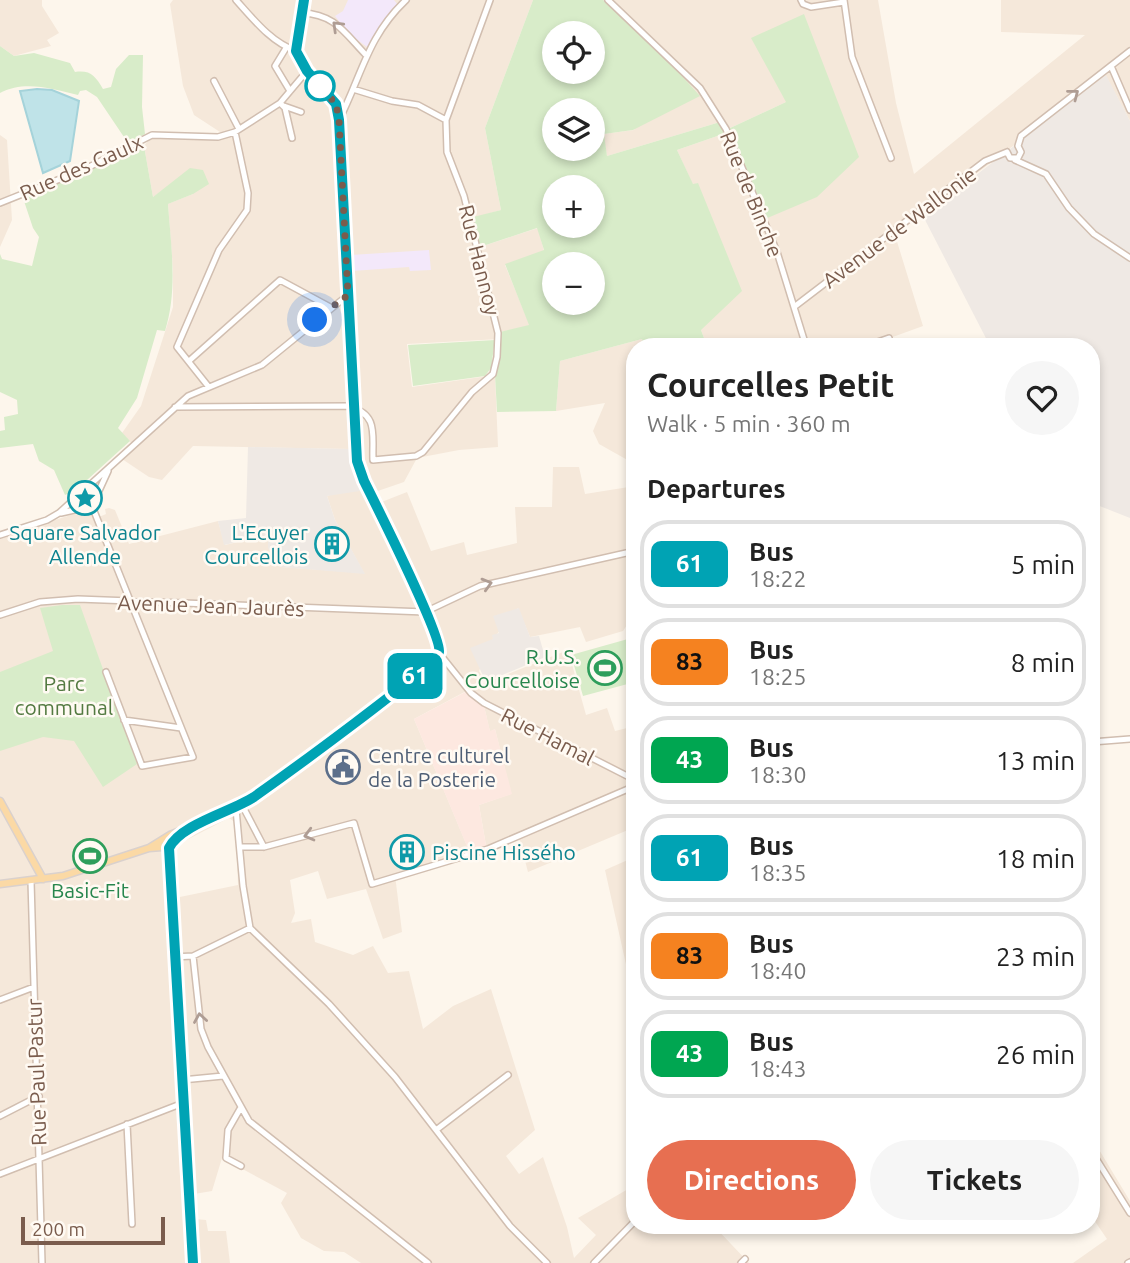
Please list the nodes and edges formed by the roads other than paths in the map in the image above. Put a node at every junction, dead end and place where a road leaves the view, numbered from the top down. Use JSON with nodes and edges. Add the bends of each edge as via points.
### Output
{"nodes":[{"id":1,"x":236,"y":0,"type":"edge"},
{"id":2,"x":304,"y":0,"type":"edge"},
{"id":3,"x":406,"y":0,"type":"edge"},
{"id":4,"x":490,"y":0,"type":"edge"},
{"id":5,"x":608,"y":0,"type":"edge"},
{"id":6,"x":801,"y":0,"type":"edge"},
{"id":7,"x":844,"y":1,"type":"edge"},
{"id":8,"x":302,"y":13,"type":"junction"},
{"id":9,"x":286,"y":48,"type":"junction"},
{"id":10,"x":296,"y":51,"type":"junction"},
{"id":11,"x":1130,"y":51,"type":"edge"},
{"id":12,"x":365,"y":54,"type":"junction"},
{"id":13,"x":1111,"y":66,"type":"junction"},
{"id":14,"x":307,"y":71,"type":"junction"},
{"id":15,"x":214,"y":80,"type":"dead end"},
{"id":16,"x":353,"y":89,"type":"junction"},
{"id":17,"x":290,"y":91,"type":"junction"},
{"id":18,"x":281,"y":104,"type":"junction"},
{"id":19,"x":1130,"y":110,"type":"edge"},
{"id":20,"x":301,"y":112,"type":"dead end"},
{"id":21,"x":339,"y":120,"type":"junction"},
{"id":22,"x":446,"y":120,"type":"junction"},
{"id":23,"x":237,"y":131,"type":"junction"},
{"id":24,"x":292,"y":138,"type":"dead end"},
{"id":25,"x":1018,"y":146,"type":"junction"},
{"id":26,"x":1007,"y":152,"type":"junction"},
{"id":27,"x":1021,"y":154,"type":"junction"},
{"id":28,"x":891,"y":158,"type":"dead end"},
{"id":29,"x":1014,"y":159,"type":"junction"},
{"id":30,"x":1027,"y":164,"type":"junction"},
{"id":31,"x":0,"y":203,"type":"edge"},
{"id":32,"x":1130,"y":258,"type":"edge"},
{"id":33,"x":348,"y":295,"type":"junction"},
{"id":34,"x":330,"y":307,"type":"junction"},
{"id":35,"x":794,"y":307,"type":"junction"},
{"id":36,"x":804,"y":338,"type":"edge"},
{"id":37,"x":189,"y":361,"type":"junction"},
{"id":38,"x":208,"y":386,"type":"junction"},
{"id":39,"x":175,"y":407,"type":"junction"},
{"id":40,"x":354,"y":407,"type":"junction"},
{"id":41,"x":110,"y":466,"type":"junction"},
{"id":42,"x":92,"y":506,"type":"junction"},
{"id":43,"x":60,"y":513,"type":"junction"},
{"id":44,"x":0,"y":535,"type":"edge"},
{"id":45,"x":626,"y":553,"type":"edge"},
{"id":46,"x":132,"y":602,"type":"junction"},
{"id":47,"x":425,"y":612,"type":"junction"},
{"id":48,"x":0,"y":615,"type":"edge"},
{"id":49,"x":439,"y":653,"type":"junction"},
{"id":50,"x":106,"y":672,"type":"dead end"},
{"id":51,"x":124,"y":720,"type":"junction"},
{"id":52,"x":181,"y":728,"type":"junction"},
{"id":53,"x":1130,"y":739,"type":"edge"},
{"id":54,"x":1100,"y":741,"type":"edge"},
{"id":55,"x":626,"y":777,"type":"edge"},
{"id":56,"x":626,"y":790,"type":"edge"},
{"id":57,"x":0,"y":800,"type":"edge"},
{"id":58,"x":239,"y":807,"type":"junction"},
{"id":59,"x":165,"y":844,"type":"junction"},
{"id":60,"x":241,"y":847,"type":"junction"},
{"id":61,"x":264,"y":847,"type":"junction"},
{"id":62,"x":43,"y":879,"type":"junction"},
{"id":63,"x":31,"y":881,"type":"junction"},
{"id":64,"x":0,"y":884,"type":"edge"},
{"id":65,"x":250,"y":928,"type":"junction"},
{"id":66,"x":193,"y":956,"type":"junction"},
{"id":67,"x":173,"y":957,"type":"junction"},
{"id":68,"x":34,"y":987,"type":"junction"},
{"id":69,"x":0,"y":1000,"type":"edge"},
{"id":70,"x":508,"y":1075,"type":"dead end"},
{"id":71,"x":223,"y":1076,"type":"junction"},
{"id":72,"x":182,"y":1080,"type":"junction"},
{"id":73,"x":39,"y":1096,"type":"junction"},
{"id":74,"x":183,"y":1102,"type":"junction"},
{"id":75,"x":240,"y":1108,"type":"junction"},
{"id":76,"x":0,"y":1116,"type":"edge"},
{"id":77,"x":127,"y":1124,"type":"junction"},
{"id":78,"x":436,"y":1130,"type":"junction"},
{"id":79,"x":39,"y":1158,"type":"junction"},
{"id":80,"x":1100,"y":1165,"type":"edge"},
{"id":81,"x":241,"y":1167,"type":"dead end"},
{"id":82,"x":0,"y":1174,"type":"edge"},
{"id":83,"x":1130,"y":1213,"type":"edge"},
{"id":84,"x":132,"y":1224,"type":"dead end"},
{"id":85,"x":626,"y":1230,"type":"edge"},
{"id":86,"x":42,"y":1263,"type":"edge"},
{"id":87,"x":193,"y":1263,"type":"edge"},
{"id":88,"x":428,"y":1263,"type":"edge"},
{"id":89,"x":547,"y":1263,"type":"edge"},
{"id":90,"x":594,"y":1263,"type":"edge"}],
"edges":[{"from":1,"to":9,"type":"street","via":[[262,31]]},
{"from":2,"to":8,"type":"main road"},
{"from":3,"to":12,"type":"street"},
{"from":4,"to":22,"type":"street","name":"Rue Hannoy"},
{"from":5,"to":35,"type":"street","name":"Rue de Binche","via":[[700,88],[721,120],[777,253]]},
{"from":6,"to":7,"type":"street","via":[[811,7]]},
{"from":7,"to":28,"type":"street","via":[[852,57]]},
{"from":8,"to":10,"type":"main road"},
{"from":12,"to":8,"type":"street","one_way":true,"via":[[328,17]]},
{"from":9,"to":10,"type":"street"},
{"from":9,"to":17,"type":"street","via":[[275,66]]},
{"from":10,"to":14,"type":"main road"},
{"from":11,"to":13,"type":"street"},
{"from":12,"to":16,"type":"street"},
{"from":13,"to":19,"type":"street"},
{"from":25,"to":13,"type":"street","one_way":true,"via":[[1021,136]]},
{"from":14,"to":17,"type":"street","name":"Rue des Gaulx"},
{"from":14,"to":21,"type":"main road","via":[[336,104]]},
{"from":15,"to":23,"type":"street"},
{"from":16,"to":21,"type":"street"},
{"from":16,"to":22,"type":"street","via":[[418,105]]},
{"from":17,"to":18,"type":"street","name":"Rue des Gaulx"},
{"from":18,"to":20,"type":"street"},
{"from":18,"to":23,"type":"street","name":"Rue des Gaulx"},
{"from":18,"to":24,"type":"street"},
{"from":21,"to":33,"type":"main road"},
{"from":22,"to":40,"type":"street","name":"Rue Hannoy","via":[[447,152],[464,196],[498,333],[493,374],[416,456],[373,460],[371,421]]},
{"from":23,"to":31,"type":"street","name":"Rue des Gaulx","via":[[218,137],[152,135],[85,169]]},
{"from":23,"to":37,"type":"street","via":[[247,210],[219,250],[177,347]]},
{"from":25,"to":26,"type":"street","name":"Avenue de Wallonie","via":[[1010,146]]},
{"from":25,"to":27,"type":"street"},
{"from":26,"to":29,"type":"street"},
{"from":26,"to":35,"type":"street","name":"Avenue de Wallonie","via":[[985,161]]},
{"from":27,"to":29,"type":"street"},
{"from":27,"to":30,"type":"street"},
{"from":29,"to":30,"type":"street"},
{"from":30,"to":32,"type":"street","via":[[1045,174],[1094,234]]},
{"from":33,"to":34,"type":"street"},
{"from":33,"to":40,"type":"main road"},
{"from":34,"to":37,"type":"street","via":[[280,280]]},
{"from":34,"to":38,"type":"street","via":[[262,365]]},
{"from":35,"to":36,"type":"street","name":"Rue de Binche"},
{"from":37,"to":38,"type":"street"},
{"from":38,"to":39,"type":"street"},
{"from":39,"to":40,"type":"street"},
{"from":39,"to":41,"type":"street"},
{"from":40,"to":47,"type":"main road","via":[[357,461]]},
{"from":41,"to":42,"type":"street"},
{"from":41,"to":43,"type":"street"},
{"from":42,"to":43,"type":"street"},
{"from":42,"to":46,"type":"street"},
{"from":43,"to":44,"type":"street"},
{"from":47,"to":45,"type":"street","one_way":true,"via":[[480,586]]},
{"from":46,"to":47,"type":"street","name":"Avenue Jean Jaurès"},
{"from":46,"to":48,"type":"street","name":"Avenue Jean Jaurès","via":[[53,601]]},
{"from":46,"to":52,"type":"street"},
{"from":47,"to":49,"type":"main road"},
{"from":49,"to":55,"type":"street","name":"Rue Hamal","via":[[484,702]]},
{"from":49,"to":58,"type":"main road","via":[[395,692]]},
{"from":50,"to":51,"type":"street"},
{"from":51,"to":52,"type":"street"},
{"from":51,"to":52,"type":"street","via":[[142,766],[193,757]]},
{"from":53,"to":54,"type":"street"},
{"from":56,"to":61,"type":"street","one_way":true,"via":[[488,849],[372,884],[354,823]]},
{"from":57,"to":62,"type":"main road"},
{"from":58,"to":59,"type":"main road","via":[[170,835]]},
{"from":58,"to":60,"type":"street"},
{"from":58,"to":61,"type":"street"},
{"from":59,"to":62,"type":"main road"},
{"from":59,"to":67,"type":"main road"},
{"from":60,"to":61,"type":"street"},
{"from":60,"to":65,"type":"street"},
{"from":62,"to":63,"type":"main road"},
{"from":63,"to":64,"type":"main road"},
{"from":63,"to":68,"type":"street","name":"Rue Paul Pastur"},
{"from":65,"to":66,"type":"street"},
{"from":65,"to":78,"type":"street","via":[[346,1022]]},
{"from":66,"to":67,"type":"street"},
{"from":71,"to":66,"type":"street","one_way":true,"via":[[201,1029]]},
{"from":67,"to":72,"type":"main road"},
{"from":68,"to":69,"type":"street"},
{"from":68,"to":73,"type":"street","name":"Rue Paul Pastur"},
{"from":70,"to":78,"type":"street"},
{"from":71,"to":72,"type":"street"},
{"from":71,"to":75,"type":"street"},
{"from":72,"to":74,"type":"main road"},
{"from":73,"to":76,"type":"street"},
{"from":73,"to":79,"type":"street","name":"Rue Paul Pastur"},
{"from":74,"to":77,"type":"street"},
{"from":74,"to":87,"type":"main road"},
{"from":75,"to":81,"type":"street","via":[[228,1130],[226,1158]]},
{"from":75,"to":88,"type":"street","via":[[266,1136]]},
{"from":77,"to":79,"type":"street"},
{"from":77,"to":84,"type":"street"},
{"from":78,"to":89,"type":"street","via":[[510,1226]]},
{"from":79,"to":82,"type":"street"},
{"from":79,"to":86,"type":"street","name":"Rue Paul Pastur"},
{"from":80,"to":83,"type":"street"},
{"from":85,"to":90,"type":"street"}]}
